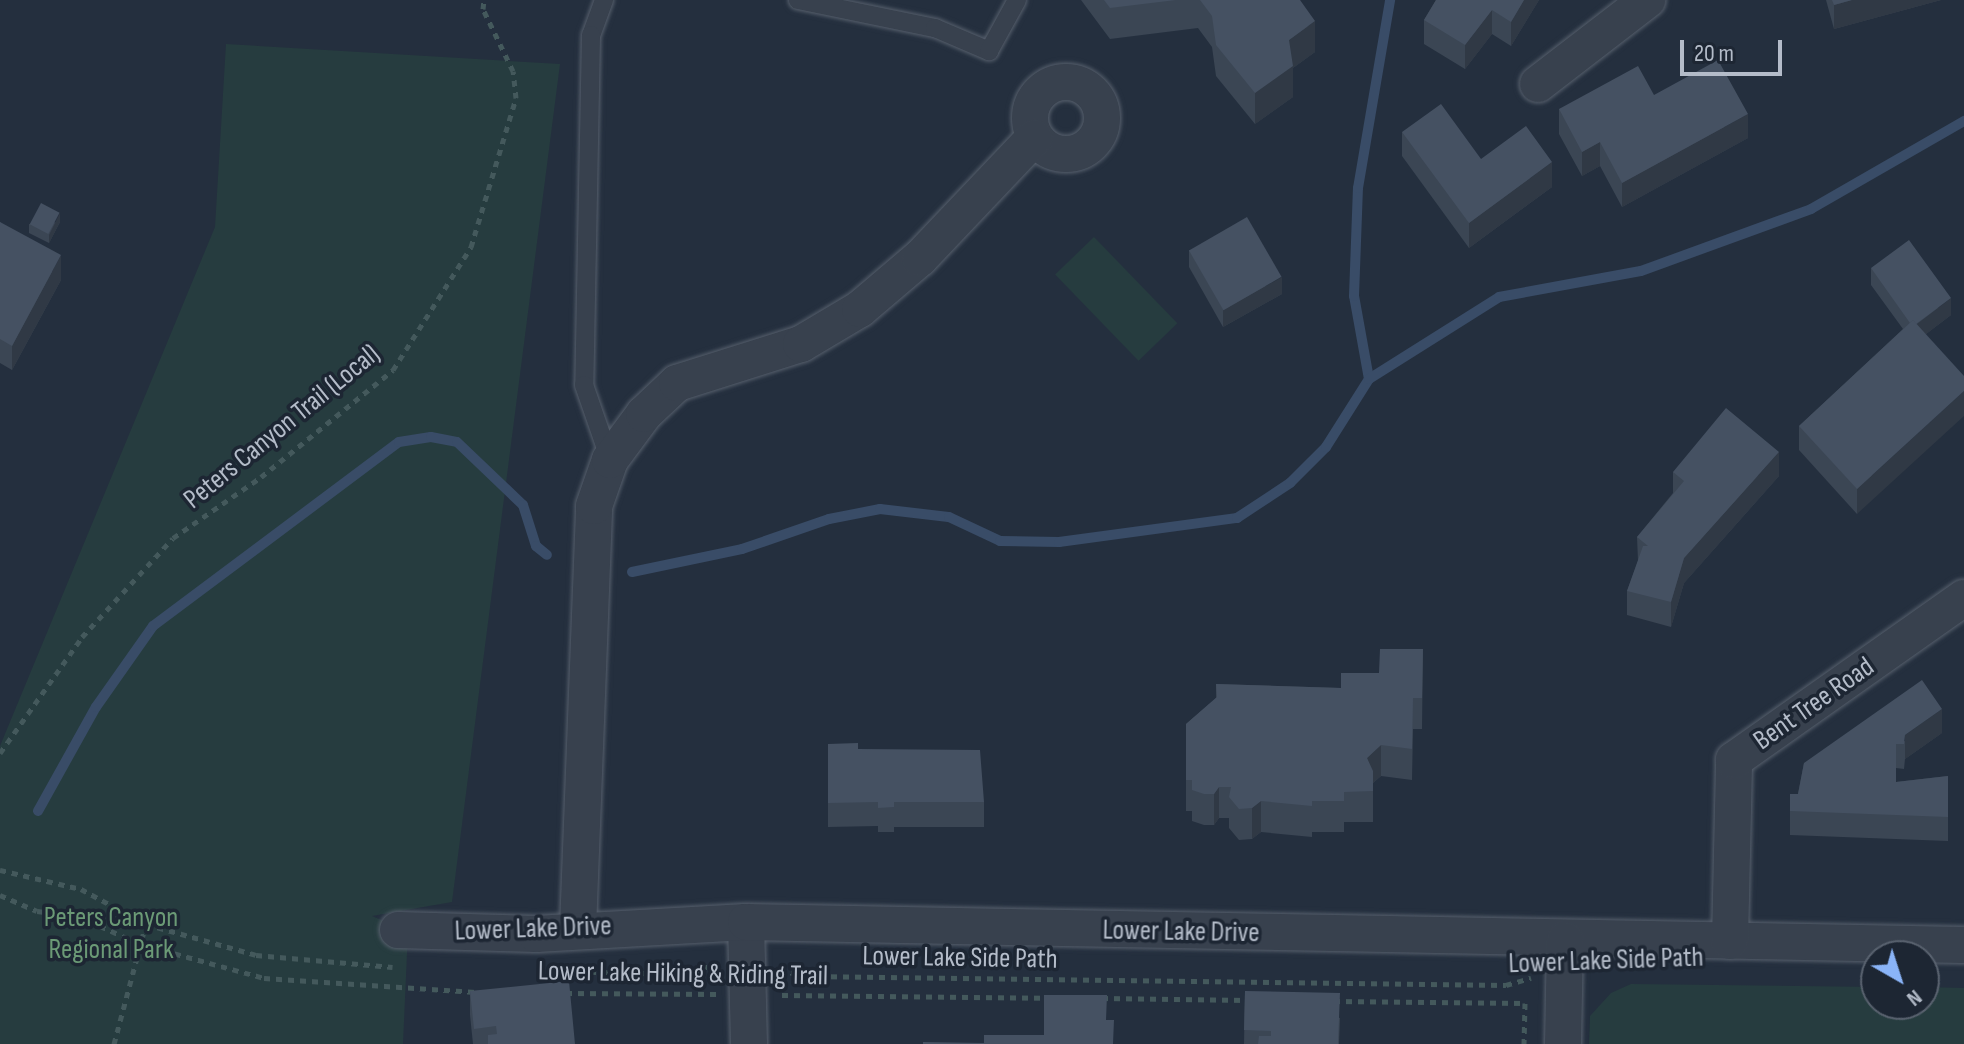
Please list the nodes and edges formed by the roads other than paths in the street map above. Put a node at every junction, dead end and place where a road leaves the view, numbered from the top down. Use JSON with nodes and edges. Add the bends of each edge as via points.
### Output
{"nodes":[{"id":1,"x":604,"y":0,"type":"edge"},
{"id":2,"x":798,"y":0,"type":"edge"},
{"id":3,"x":1017,"y":0,"type":"edge"},
{"id":4,"x":1647,"y":0,"type":"edge"},
{"id":5,"x":1538,"y":84,"type":"dead end"},
{"id":6,"x":1034,"y":138,"type":"dead end"},
{"id":7,"x":610,"y":460,"type":"junction"},
{"id":8,"x":1964,"y":598,"type":"edge"},
{"id":9,"x":746,"y":922,"type":"junction"},
{"id":10,"x":578,"y":928,"type":"junction"},
{"id":11,"x":398,"y":930,"type":"dead end"},
{"id":12,"x":1565,"y":940,"type":"junction"},
{"id":13,"x":1730,"y":941,"type":"junction"},
{"id":14,"x":1964,"y":945,"type":"edge"},
{"id":15,"x":749,"y":1044,"type":"edge"},
{"id":16,"x":1563,"y":1044,"type":"edge"}],
"edges":[{"from":1,"to":7,"type":"lane","via":[[591,35],[584,385]]},
{"from":2,"to":3,"type":"lane","via":[[935,28],[989,51]]},
{"from":4,"to":5,"type":"street"},
{"from":6,"to":7,"type":"street","via":[[920,258],[860,309],[801,344],[677,383],[644,414]]},
{"from":7,"to":10,"type":"street","via":[[594,506]]},
{"from":8,"to":13,"type":"street","name":"Bent Tree Road","via":[[1734,760]]},
{"from":9,"to":10,"type":"street","name":"Lower Lake Drive"},
{"from":9,"to":12,"type":"street","name":"Lower Lake Drive"},
{"from":9,"to":15,"type":"street"},
{"from":10,"to":11,"type":"street","name":"Lower Lake Drive","via":[[536,934]]},
{"from":12,"to":13,"type":"street","name":"Lower Lake Drive"},
{"from":12,"to":16,"type":"street"},
{"from":13,"to":14,"type":"street","name":"Lower Lake Drive"}]}
